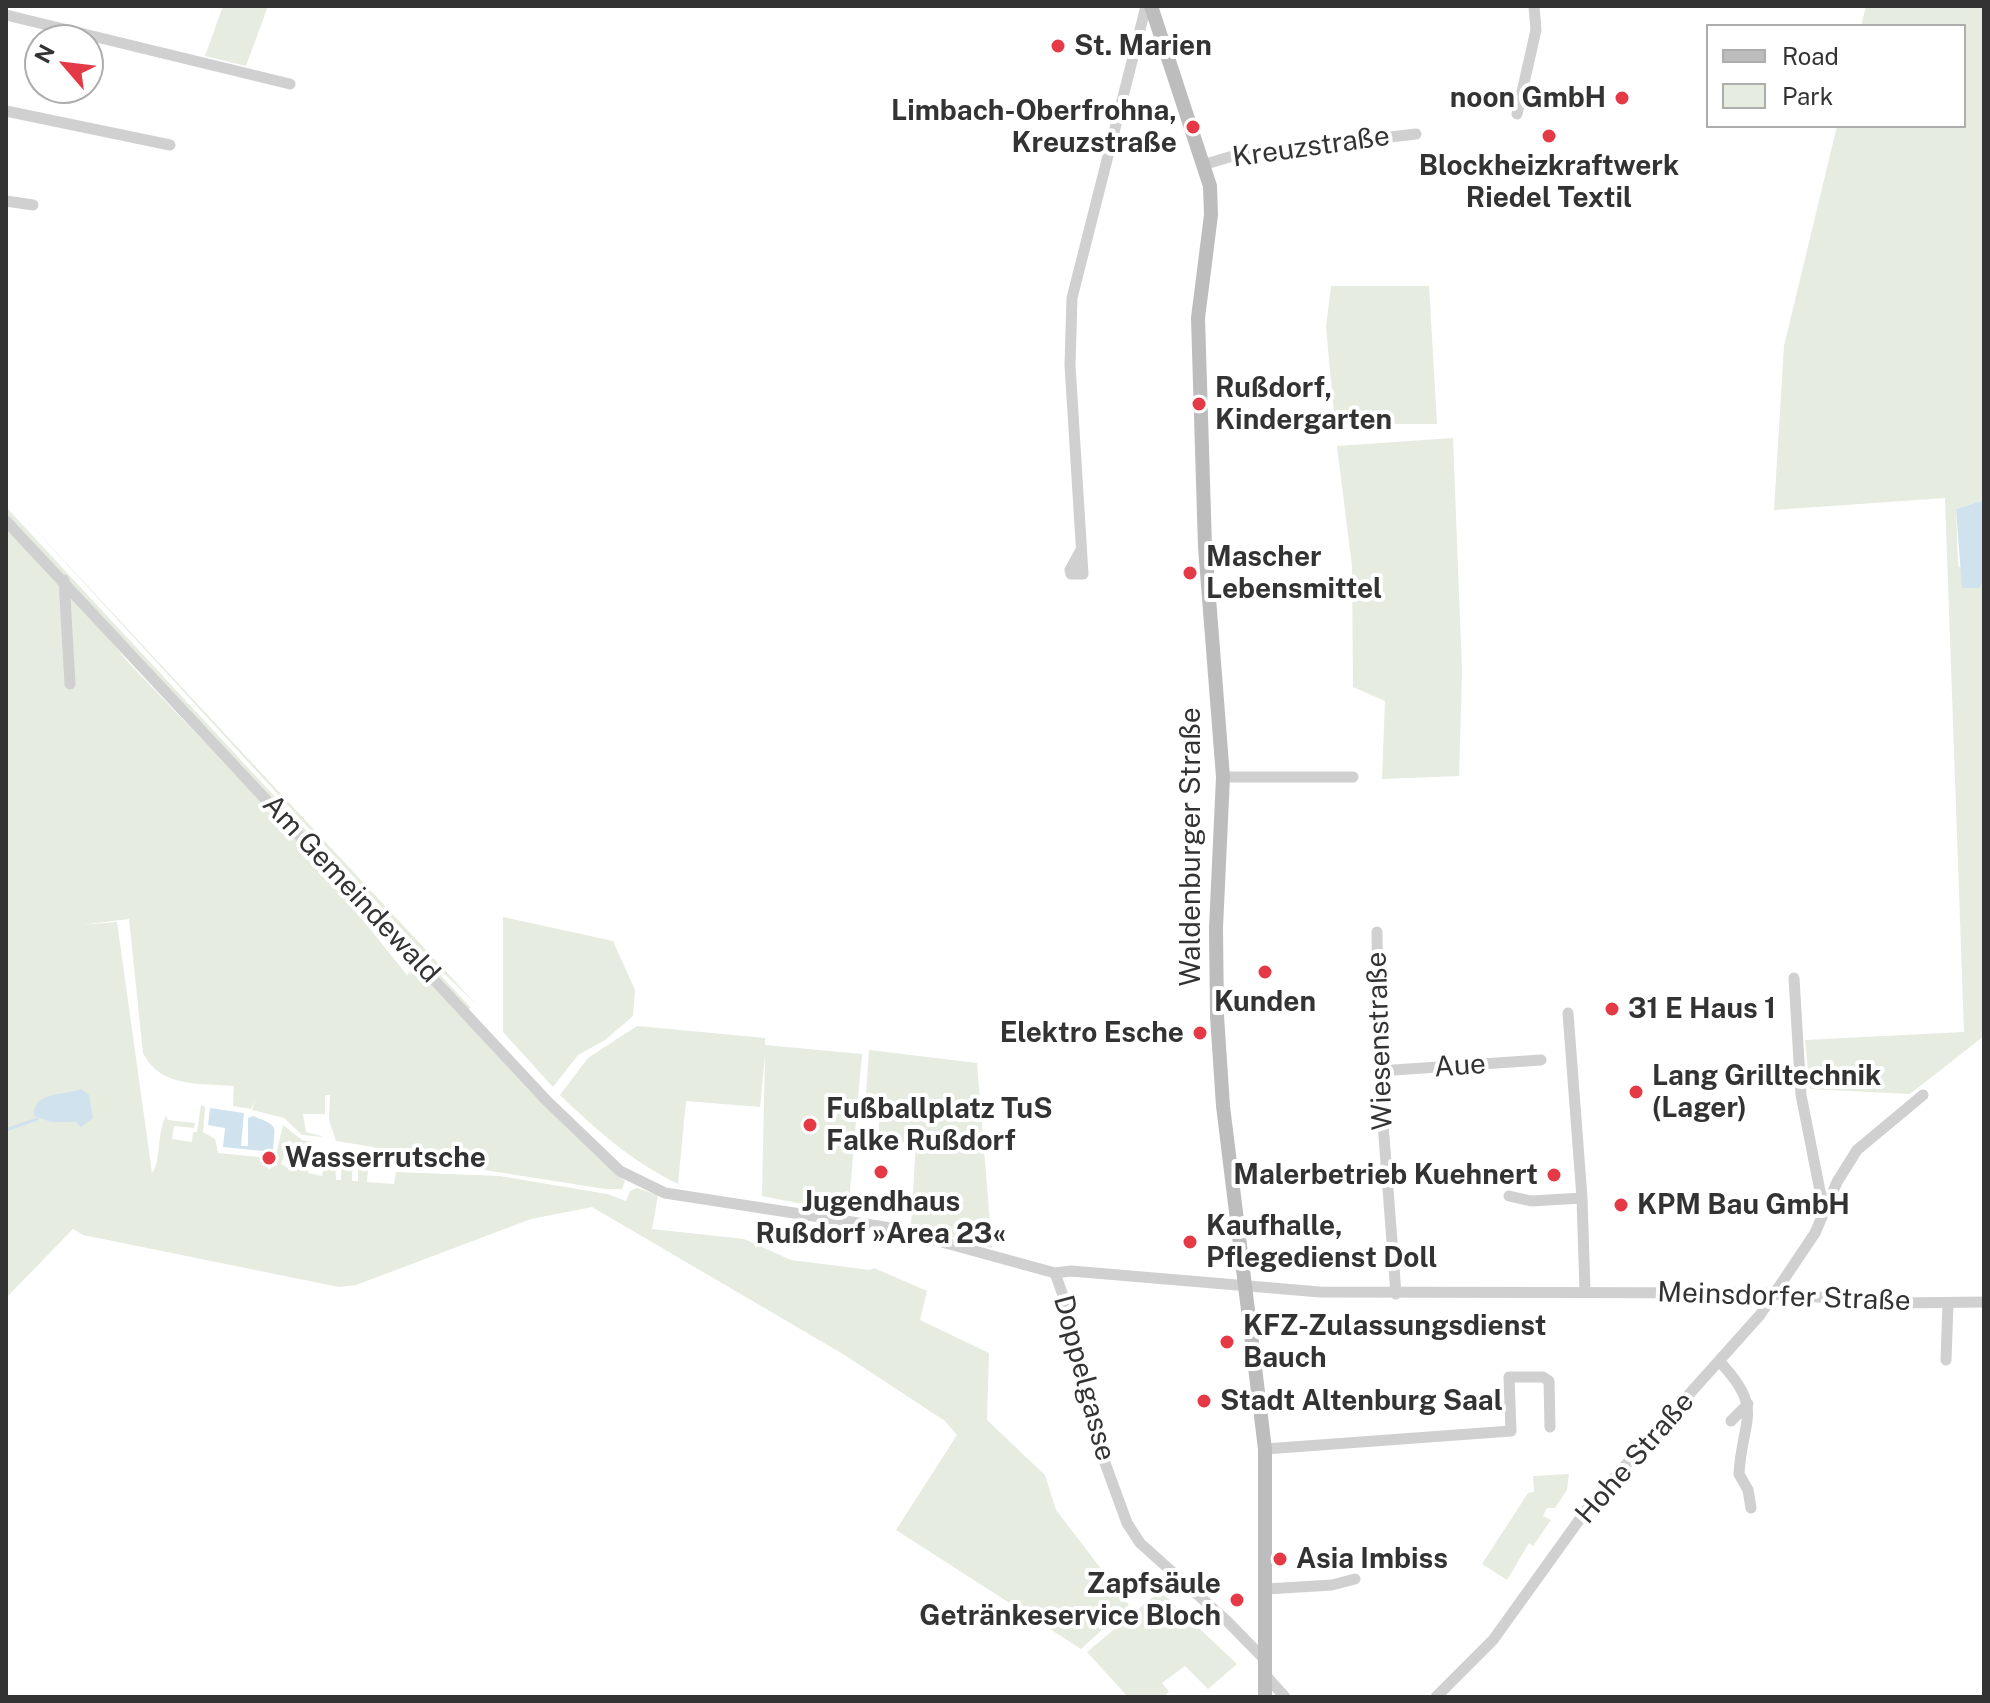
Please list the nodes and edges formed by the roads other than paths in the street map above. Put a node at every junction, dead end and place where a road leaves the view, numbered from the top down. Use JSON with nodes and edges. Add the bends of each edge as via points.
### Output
{"nodes":[{"id":1,"x":1149,"y":6,"type":"edge"},
{"id":2,"x":1534,"y":6,"type":"edge"},
{"id":3,"x":6,"y":15,"type":"edge"},
{"id":4,"x":290,"y":84,"type":"dead end"},
{"id":5,"x":6,"y":111,"type":"edge"},
{"id":6,"x":1517,"y":114,"type":"dead end"},
{"id":7,"x":1416,"y":134,"type":"dead end"},
{"id":8,"x":170,"y":145,"type":"dead end"},
{"id":9,"x":1206,"y":164,"type":"junction"},
{"id":10,"x":6,"y":201,"type":"edge"},
{"id":11,"x":33,"y":205,"type":"dead end"},
{"id":12,"x":6,"y":521,"type":"edge"},
{"id":13,"x":1081,"y":550,"type":"dead end"},
{"id":14,"x":64,"y":580,"type":"junction"},
{"id":15,"x":70,"y":684,"type":"dead end"},
{"id":16,"x":1223,"y":777,"type":"junction"},
{"id":17,"x":1353,"y":777,"type":"dead end"},
{"id":18,"x":1377,"y":932,"type":"dead end"},
{"id":19,"x":1794,"y":978,"type":"dead end"},
{"id":20,"x":1568,"y":1013,"type":"dead end"},
{"id":21,"x":1541,"y":1060,"type":"dead end"},
{"id":22,"x":1379,"y":1071,"type":"junction"},
{"id":23,"x":1923,"y":1095,"type":"dead end"},
{"id":24,"x":648,"y":1187,"type":"joint"},
{"id":25,"x":1509,"y":1196,"type":"dead end"},
{"id":26,"x":1582,"y":1198,"type":"junction"},
{"id":27,"x":1824,"y":1212,"type":"junction"},
{"id":28,"x":1055,"y":1273,"type":"junction"},
{"id":29,"x":1244,"y":1286,"type":"junction"},
{"id":30,"x":1585,"y":1291,"type":"junction"},
{"id":31,"x":1396,"y":1294,"type":"junction"},
{"id":32,"x":1774,"y":1295,"type":"junction"},
{"id":33,"x":1984,"y":1302,"type":"edge"},
{"id":34,"x":1948,"y":1303,"type":"junction"},
{"id":35,"x":1946,"y":1360,"type":"dead end"},
{"id":36,"x":1720,"y":1362,"type":"junction"},
{"id":37,"x":1748,"y":1404,"type":"junction"},
{"id":38,"x":1731,"y":1421,"type":"dead end"},
{"id":39,"x":1550,"y":1427,"type":"dead end"},
{"id":40,"x":1265,"y":1449,"type":"junction"},
{"id":41,"x":1751,"y":1508,"type":"dead end"},
{"id":42,"x":1355,"y":1579,"type":"dead end"},
{"id":43,"x":1267,"y":1589,"type":"junction"},
{"id":44,"x":1266,"y":1668,"type":"junction"},
{"id":45,"x":1265,"y":1697,"type":"edge"},
{"id":46,"x":1285,"y":1697,"type":"edge"},
{"id":47,"x":1436,"y":1697,"type":"edge"}],
"edges":[{"from":1,"to":9,"type":"main road","name":"Waldenburger Straße"},
{"from":1,"to":13,"type":"street","via":[[1072,298],[1070,365]]},
{"from":2,"to":6,"type":"street","via":[[1536,30]]},
{"from":3,"to":4,"type":"street"},
{"from":5,"to":8,"type":"street"},
{"from":7,"to":9,"type":"street","name":"Kreuzstraße","via":[[1236,155]]},
{"from":9,"to":16,"type":"main road","name":"Waldenburger Straße","via":[[1211,215],[1198,318],[1199,390]]},
{"from":10,"to":11,"type":"street"},
{"from":12,"to":14,"type":"street","name":"Am Gemeindewald"},
{"from":14,"to":15,"type":"street"},
{"from":14,"to":24,"type":"street","name":"Am Gemeindewald","via":[[556,1110],[620,1171]]},
{"from":16,"to":17,"type":"street"},
{"from":16,"to":29,"type":"main road","name":"Waldenburger Straße","via":[[1217,1016]]},
{"from":18,"to":22,"type":"street","name":"Wiesenstraße"},
{"from":19,"to":27,"type":"street","via":[[1801,1095]]},
{"from":20,"to":26,"type":"street"},
{"from":21,"to":22,"type":"street","name":"Aue"},
{"from":22,"to":31,"type":"street","name":"Wiesenstraße"},
{"from":23,"to":27,"type":"street","name":"Hohe Straße","via":[[1857,1150]]},
{"from":24,"to":28,"type":"street","name":"Meinsdorfer Straße","via":[[692,1199],[891,1228]]},
{"from":25,"to":26,"type":"street","via":[[1531,1201]]},
{"from":26,"to":30,"type":"street"},
{"from":27,"to":32,"type":"street","name":"Hohe Straße"},
{"from":28,"to":29,"type":"street","name":"Meinsdorfer Straße"},
{"from":28,"to":44,"type":"street","name":"Doppelgasse","via":[[1073,1324],[1086,1411],[1127,1523],[1140,1543],[1227,1621]]},
{"from":29,"to":31,"type":"street","name":"Meinsdorfer Straße"},
{"from":29,"to":40,"type":"main road","name":"Waldenburger Straße"},
{"from":30,"to":31,"type":"street","name":"Meinsdorfer Straße"},
{"from":30,"to":32,"type":"street","name":"Meinsdorfer Straße"},
{"from":32,"to":34,"type":"street","name":"Meinsdorfer Straße"},
{"from":32,"to":36,"type":"street","name":"Hohe Straße"},
{"from":33,"to":34,"type":"street","name":"Meinsdorfer Straße"},
{"from":34,"to":35,"type":"street"},
{"from":36,"to":37,"type":"street","via":[[1739,1383]]},
{"from":36,"to":47,"type":"street","name":"Hohe Straße","via":[[1590,1505],[1493,1640]]},
{"from":37,"to":38,"type":"street"},
{"from":37,"to":41,"type":"street","via":[[1739,1474]]},
{"from":39,"to":40,"type":"street","via":[[1549,1381],[1509,1377],[1511,1431]]},
{"from":40,"to":43,"type":"main road","name":"Waldenburger Straße"},
{"from":42,"to":43,"type":"street"},
{"from":43,"to":44,"type":"main road","name":"Waldenburger Straße"},
{"from":44,"to":45,"type":"main road","name":"Waldenburger Straße"},
{"from":44,"to":46,"type":"street","name":"Doppelgasse"}]}
